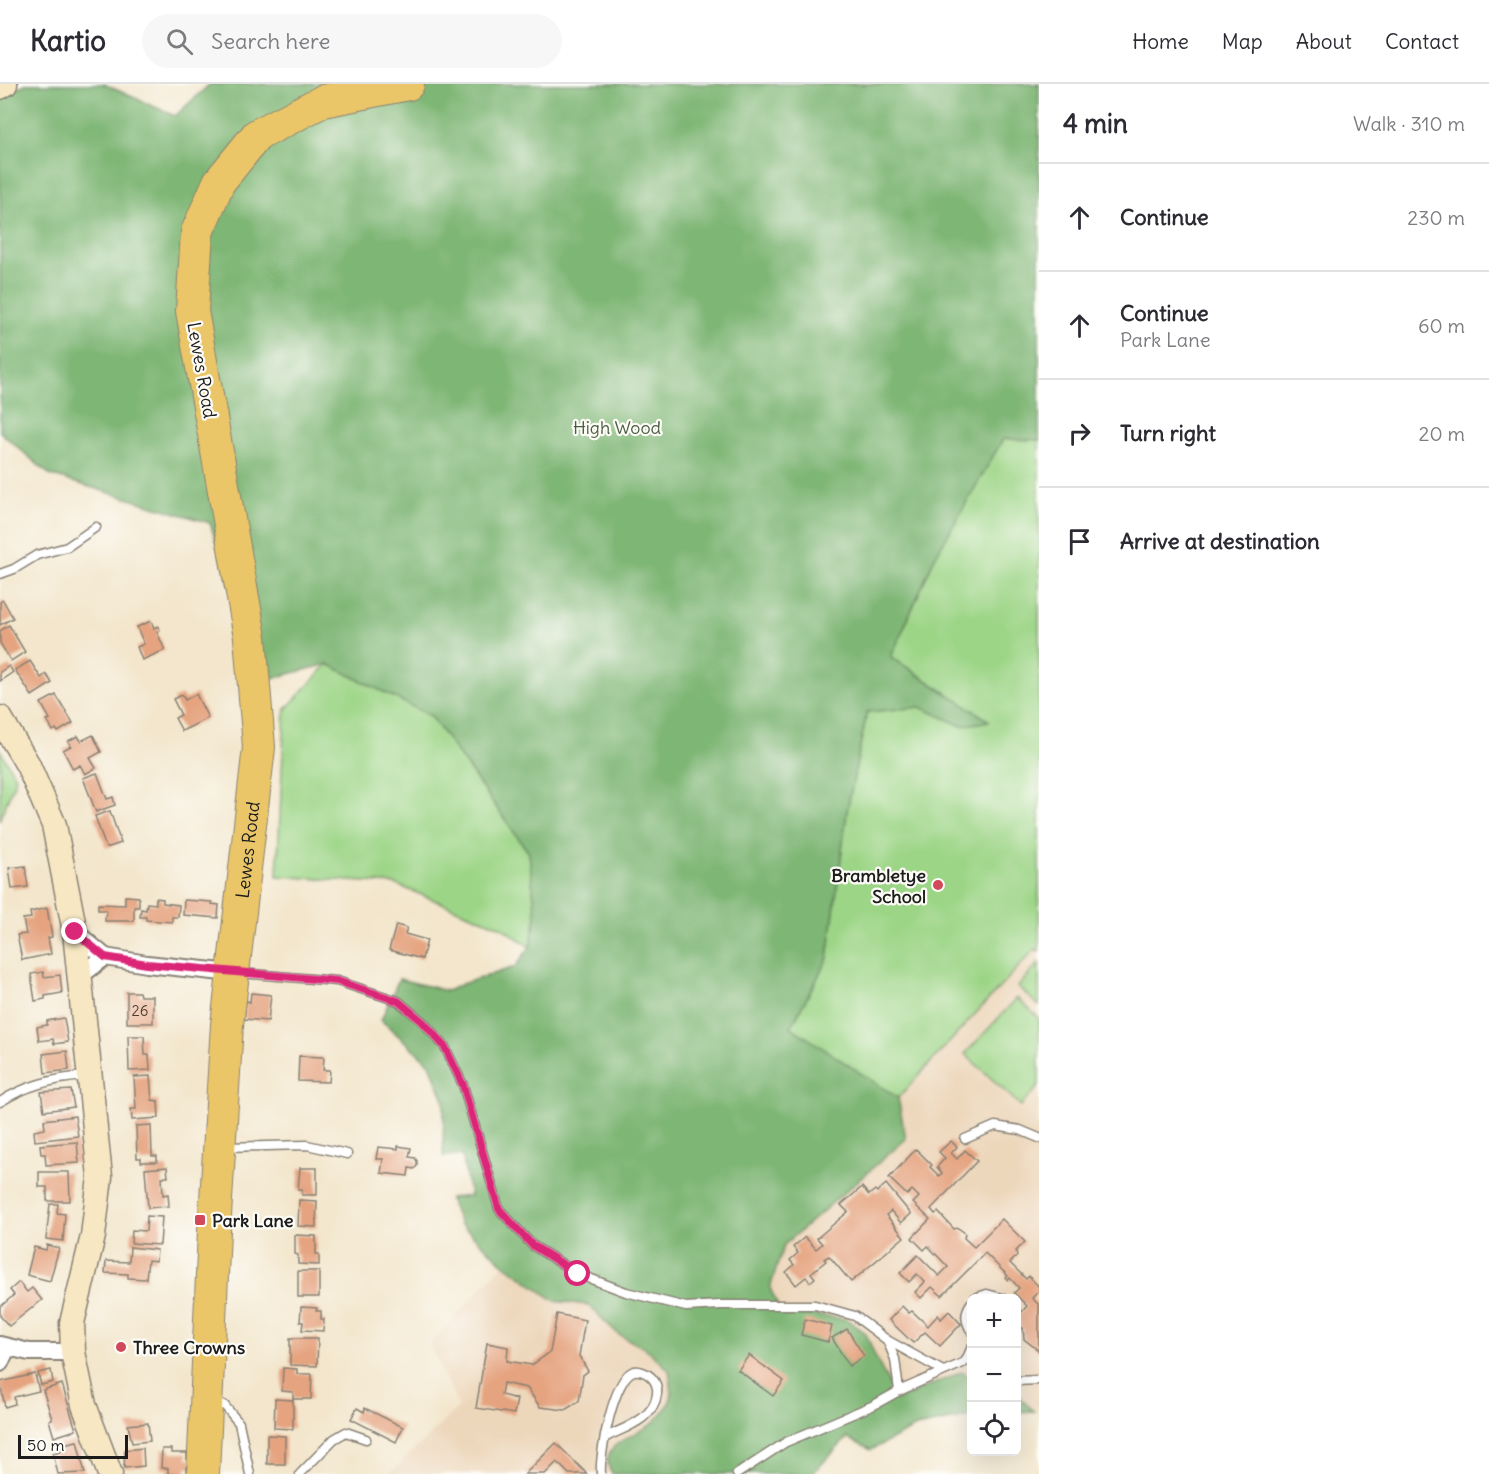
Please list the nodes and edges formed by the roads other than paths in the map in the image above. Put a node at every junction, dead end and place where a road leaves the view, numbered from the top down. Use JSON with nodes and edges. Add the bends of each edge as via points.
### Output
{"nodes":[{"id":1,"x":5,"y":84,"type":"edge"},
{"id":2,"x":408,"y":84,"type":"edge"},
{"id":3,"x":0,"y":87,"type":"edge"},
{"id":4,"x":96,"y":527,"type":"dead end"},
{"id":5,"x":0,"y":574,"type":"edge"},
{"id":6,"x":0,"y":718,"type":"edge"},
{"id":7,"x":75,"y":932,"type":"junction"},
{"id":8,"x":105,"y":957,"type":"junction"},
{"id":9,"x":232,"y":973,"type":"junction"},
{"id":10,"x":80,"y":976,"type":"junction"},
{"id":11,"x":90,"y":1076,"type":"junction"},
{"id":12,"x":0,"y":1102,"type":"edge"},
{"id":13,"x":1039,"y":1138,"type":"edge"},
{"id":14,"x":965,"y":1139,"type":"dead end"},
{"id":15,"x":220,"y":1147,"type":"junction"},
{"id":16,"x":347,"y":1154,"type":"dead end"},
{"id":17,"x":887,"y":1340,"type":"junction"},
{"id":18,"x":2,"y":1352,"type":"edge"},
{"id":19,"x":73,"y":1352,"type":"junction"},
{"id":20,"x":967,"y":1365,"type":"edge"},
{"id":21,"x":944,"y":1371,"type":"junction"},
{"id":22,"x":1039,"y":1380,"type":"edge"},
{"id":23,"x":1021,"y":1381,"type":"edge"},
{"id":24,"x":899,"y":1391,"type":"junction"},
{"id":25,"x":207,"y":1401,"type":"junction"},
{"id":26,"x":606,"y":1437,"type":"junction"},
{"id":27,"x":366,"y":1439,"type":"dead end"},
{"id":28,"x":110,"y":1474,"type":"edge"},
{"id":29,"x":203,"y":1474,"type":"edge"},
{"id":30,"x":249,"y":1474,"type":"edge"},
{"id":31,"x":300,"y":1474,"type":"edge"},
{"id":32,"x":601,"y":1474,"type":"edge"},
{"id":33,"x":737,"y":1474,"type":"edge"}],
"edges":[{"from":1,"to":3,"type":"street"},
{"from":2,"to":9,"type":"highway","name":"Lewes Road","via":[[323,101],[257,135],[219,182],[197,232],[192,311],[250,637],[259,747]]},
{"from":4,"to":5,"type":"lane","via":[[67,547],[37,555]]},
{"from":6,"to":7,"type":"street","via":[[28,765],[54,825]]},
{"from":7,"to":8,"type":"street"},
{"from":7,"to":10,"type":"street"},
{"from":8,"to":9,"type":"street"},
{"from":8,"to":10,"type":"street"},
{"from":9,"to":15,"type":"highway","name":"Lewes Road"},
{"from":9,"to":17,"type":"lane","via":[[337,981],[398,1001],[423,1022],[445,1047],[463,1085],[499,1209],[532,1245],[578,1274],[626,1292],[686,1307],[815,1305],[855,1316]]},
{"from":10,"to":11,"type":"street"},
{"from":11,"to":12,"type":"lane","via":[[44,1082]]},
{"from":11,"to":19,"type":"street","via":[[100,1176],[93,1236],[72,1323]]},
{"from":13,"to":14,"type":"lane","via":[[995,1126]]},
{"from":15,"to":16,"type":"lane","via":[[307,1145]]},
{"from":15,"to":25,"type":"highway","name":"Lewes Road"},
{"from":17,"to":21,"type":"lane"},
{"from":17,"to":24,"type":"lane","via":[[895,1359]]},
{"from":18,"to":19,"type":"street"},
{"from":19,"to":28,"type":"street","via":[[84,1405]]},
{"from":20,"to":21,"type":"lane"},
{"from":21,"to":24,"type":"lane"},
{"from":22,"to":23,"type":"lane"},
{"from":24,"to":33,"type":"lane","via":[[786,1442]]},
{"from":25,"to":29,"type":"highway","name":"Lewes Road"},
{"from":25,"to":30,"type":"lane","via":[[224,1405],[238,1423]]},
{"from":26,"to":26,"type":"lane","via":[[615,1396],[626,1375],[640,1371],[647,1374],[658,1389],[654,1407],[636,1423]]},
{"from":26,"to":32,"type":"lane"},
{"from":27,"to":31,"type":"lane","via":[[346,1432]]}]}
